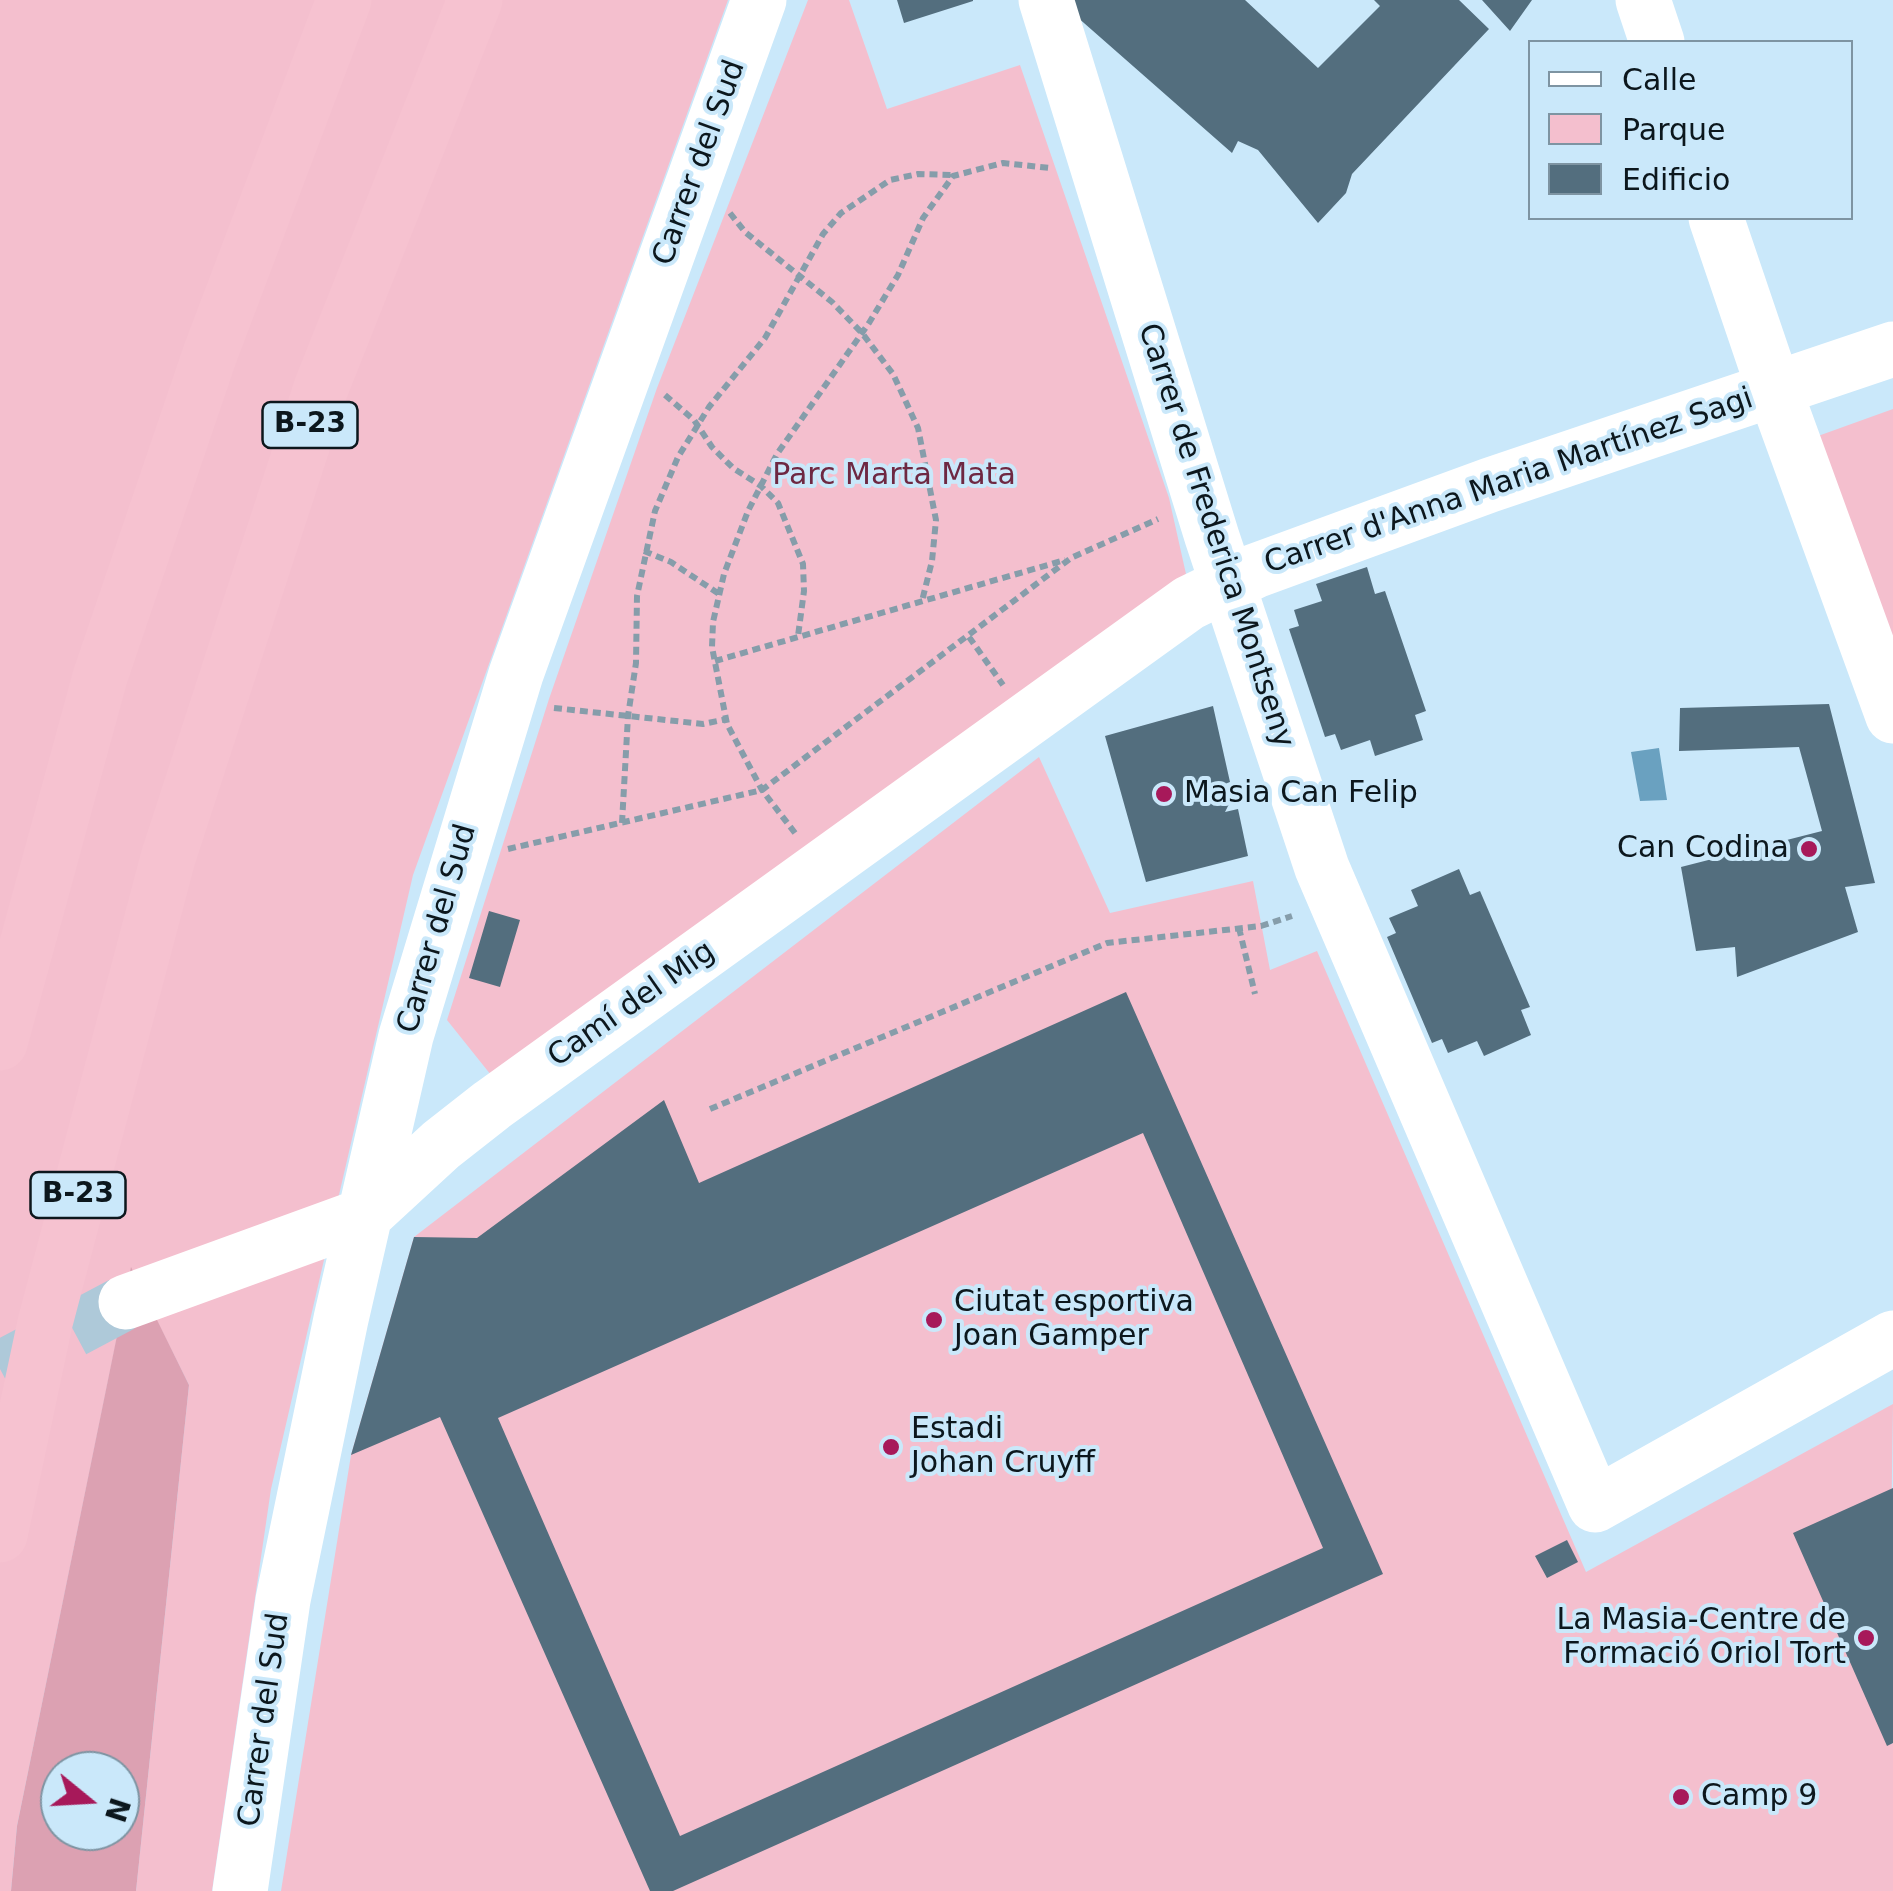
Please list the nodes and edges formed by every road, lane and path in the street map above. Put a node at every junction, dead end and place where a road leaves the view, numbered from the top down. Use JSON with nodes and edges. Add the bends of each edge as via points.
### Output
{"nodes":[{"id":1,"x":344,"y":0,"type":"edge"},
{"id":2,"x":475,"y":0,"type":"edge"},
{"id":3,"x":758,"y":0,"type":"edge"},
{"id":4,"x":1046,"y":0,"type":"edge"},
{"id":5,"x":1643,"y":0,"type":"edge"},
{"id":6,"x":1656,"y":40,"type":"edge"},
{"id":7,"x":1095,"y":159,"type":"junction"},
{"id":8,"x":953,"y":176,"type":"junction"},
{"id":9,"x":690,"y":191,"type":"junction"},
{"id":10,"x":1717,"y":220,"type":"edge"},
{"id":11,"x":802,"y":277,"type":"junction"},
{"id":12,"x":862,"y":333,"type":"junction"},
{"id":13,"x":1893,"y":349,"type":"edge"},
{"id":14,"x":624,"y":374,"type":"junction"},
{"id":15,"x":1774,"y":390,"type":"junction"},
{"id":16,"x":698,"y":426,"type":"junction"},
{"id":17,"x":760,"y":486,"type":"junction"},
{"id":18,"x":1201,"y":501,"type":"junction"},
{"id":19,"x":644,"y":551,"type":"junction"},
{"id":20,"x":1072,"y":558,"type":"junction"},
{"id":21,"x":1230,"y":583,"type":"junction"},
{"id":22,"x":719,"y":594,"type":"junction"},
{"id":23,"x":922,"y":601,"type":"junction"},
{"id":24,"x":798,"y":636,"type":"junction"},
{"id":25,"x":715,"y":660,"type":"junction"},
{"id":26,"x":508,"y":700,"type":"junction"},
{"id":27,"x":628,"y":716,"type":"junction"},
{"id":28,"x":1893,"y":716,"type":"edge"},
{"id":29,"x":727,"y":719,"type":"junction"},
{"id":30,"x":762,"y":790,"type":"junction"},
{"id":31,"x":622,"y":823,"type":"junction"},
{"id":32,"x":464,"y":842,"type":"junction"},
{"id":33,"x":797,"y":886,"type":"joint"},
{"id":34,"x":1261,"y":926,"type":"dead end"},
{"id":35,"x":1238,"y":928,"type":"junction"},
{"id":36,"x":1255,"y":994,"type":"dead end"},
{"id":37,"x":0,"y":1043,"type":"edge"},
{"id":38,"x":393,"y":1091,"type":"junction"},
{"id":39,"x":710,"y":1109,"type":"dead end"},
{"id":40,"x":467,"y":1124,"type":"junction"},
{"id":41,"x":365,"y":1215,"type":"junction"},
{"id":42,"x":126,"y":1302,"type":"tunnel mouth"},
{"id":43,"x":1893,"y":1338,"type":"edge"},
{"id":44,"x":0,"y":1535,"type":"edge"},
{"id":45,"x":240,"y":1891,"type":"edge"}],
"edges":[{"from":1,"to":37,"type":"highway","via":[[210,354],[100,677]]},
{"from":2,"to":44,"type":"highway","number":"B-23","via":[[322,388],[168,858],[45,1323]]},
{"from":3,"to":9,"type":"street","name":"Carrer del Sud"},
{"from":4,"to":7,"type":"street","name":"Carrer de Frederica Montseny"},
{"from":5,"to":6,"type":"street"},
{"from":7,"to":8,"type":"path","via":[[1056,168],[1003,162]]},
{"from":7,"to":18,"type":"street","name":"Carrer de Frederica Montseny"},
{"from":8,"to":11,"type":"path","via":[[890,180],[866,195],[822,234]]},
{"from":8,"to":12,"type":"path"},
{"from":9,"to":11,"type":"path","via":[[726,208],[744,232]]},
{"from":9,"to":14,"type":"street","name":"Carrer del Sud"},
{"from":10,"to":15,"type":"street"},
{"from":11,"to":12,"type":"path"},
{"from":11,"to":16,"type":"path"},
{"from":12,"to":17,"type":"path"},
{"from":12,"to":23,"type":"path","via":[[893,374],[918,428],[928,471],[936,520]]},
{"from":13,"to":15,"type":"street","name":"Carrer d'Anna Maria Martínez Sagi"},
{"from":14,"to":16,"type":"path","via":[[657,388]]},
{"from":14,"to":26,"type":"street","name":"Carrer del Sud"},
{"from":15,"to":21,"type":"street","name":"Carrer d'Anna Maria Martínez Sagi","via":[[1490,484]]},
{"from":15,"to":28,"type":"street"},
{"from":16,"to":17,"type":"path","via":[[733,468]]},
{"from":16,"to":19,"type":"path","via":[[678,457]]},
{"from":17,"to":22,"type":"path"},
{"from":17,"to":24,"type":"path","via":[[778,503],[803,564]]},
{"from":18,"to":20,"type":"path"},
{"from":18,"to":21,"type":"street","name":"Carrer de Frederica Montseny"},
{"from":19,"to":22,"type":"path"},
{"from":19,"to":27,"type":"path"},
{"from":20,"to":23,"type":"path"},
{"from":20,"to":30,"type":"path"},
{"from":21,"to":33,"type":"street","name":"Carrer d'Anna Maria Martínez Sagi","via":[[1189,603]]},
{"from":21,"to":43,"type":"street","name":"Carrer de Frederica Montseny","via":[[1322,868],[1594,1505]]},
{"from":22,"to":25,"type":"path"},
{"from":23,"to":24,"type":"path"},
{"from":24,"to":25,"type":"path"},
{"from":25,"to":29,"type":"path"},
{"from":26,"to":27,"type":"path"},
{"from":26,"to":32,"type":"street","name":"Carrer del Sud"},
{"from":27,"to":29,"type":"path","via":[[703,724]]},
{"from":27,"to":31,"type":"path"},
{"from":29,"to":30,"type":"path"},
{"from":30,"to":31,"type":"path"},
{"from":31,"to":32,"type":"path","via":[[502,850]]},
{"from":32,"to":38,"type":"street","name":"Carrer del Sud"},
{"from":33,"to":40,"type":"street","name":"Camí del Mig"},
{"from":34,"to":35,"type":"path"},
{"from":35,"to":36,"type":"path"},
{"from":35,"to":39,"type":"path","via":[[1107,943]]},
{"from":38,"to":40,"type":"street","via":[[436,1119]]},
{"from":38,"to":41,"type":"street","name":"Carrer del Sud"},
{"from":40,"to":41,"type":"street","name":"Camí del Mig"},
{"from":41,"to":42,"type":"street","name":"Camí del Mig"},
{"from":41,"to":45,"type":"street","name":"Carrer del Sud","via":[[282,1600]]}]}
